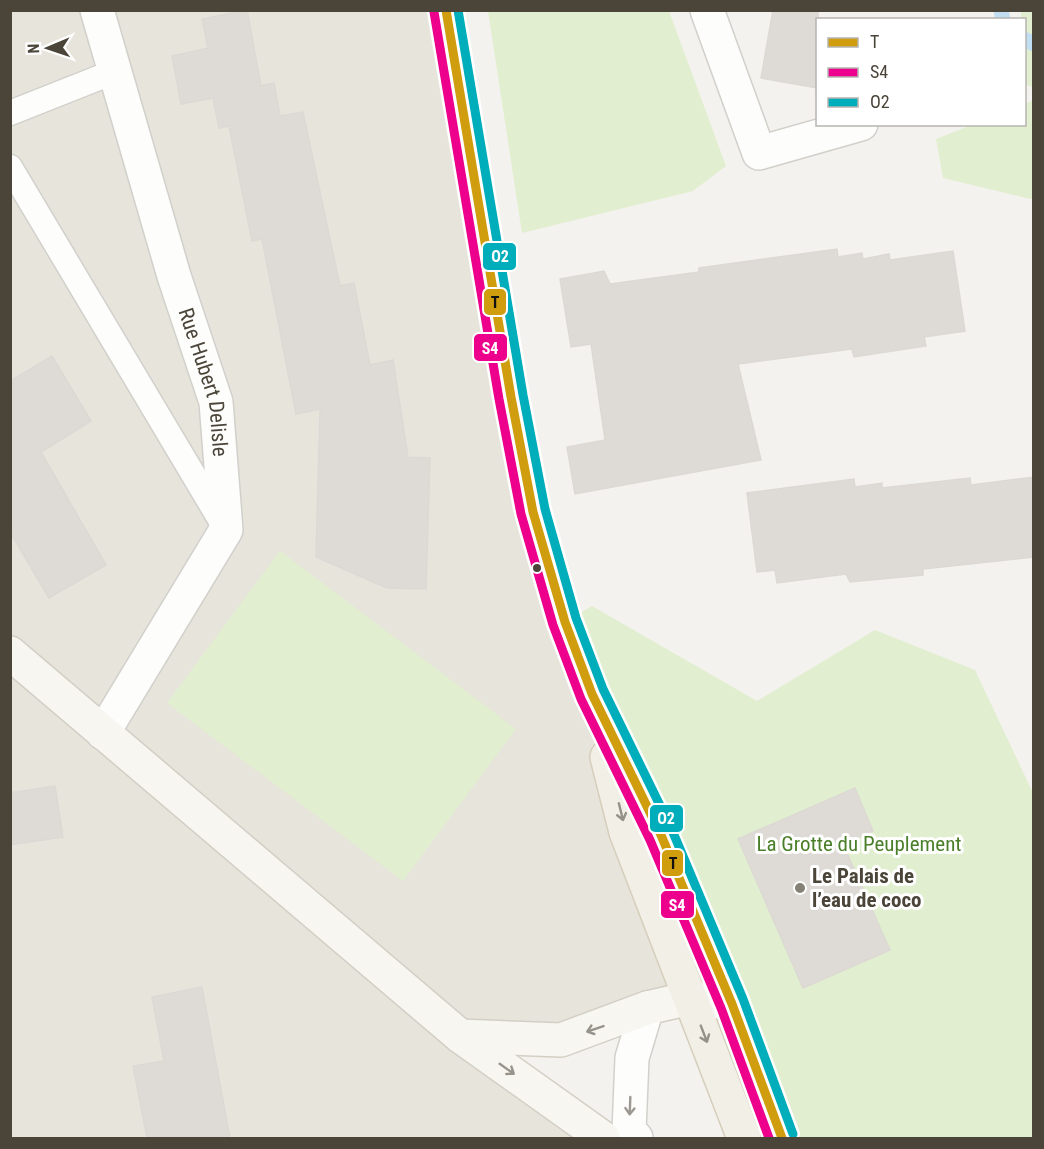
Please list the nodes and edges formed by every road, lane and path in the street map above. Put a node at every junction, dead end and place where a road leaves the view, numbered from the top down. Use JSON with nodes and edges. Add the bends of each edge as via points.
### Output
{"nodes":[{"id":1,"x":98,"y":10,"type":"edge"},
{"id":2,"x":447,"y":10,"type":"edge"},
{"id":3,"x":707,"y":10,"type":"edge"},
{"id":4,"x":116,"y":71,"type":"junction"},
{"id":5,"x":10,"y":112,"type":"edge"},
{"id":6,"x":854,"y":126,"type":"edge"},
{"id":7,"x":10,"y":167,"type":"edge"},
{"id":8,"x":226,"y":530,"type":"junction"},
{"id":9,"x":10,"y":653,"type":"edge"},
{"id":10,"x":592,"y":694,"type":"junction"},
{"id":11,"x":103,"y":733,"type":"junction"},
{"id":12,"x":690,"y":998,"type":"junction"},
{"id":13,"x":732,"y":1004,"type":"junction"},
{"id":14,"x":647,"y":1008,"type":"junction"},
{"id":15,"x":460,"y":1036,"type":"junction"},
{"id":16,"x":603,"y":1138,"type":"edge"},
{"id":17,"x":636,"y":1138,"type":"edge"},
{"id":18,"x":744,"y":1138,"type":"edge"},
{"id":19,"x":782,"y":1138,"type":"edge"}],
"edges":[{"from":1,"to":4,"type":"street","name":"Rue Hubert Delisle"},
{"from":2,"to":10,"type":"main road","via":[[533,512],[565,622]]},
{"from":3,"to":6,"type":"street","via":[[759,153]]},
{"from":4,"to":5,"type":"lane"},
{"from":4,"to":8,"type":"street","name":"Rue Hubert Delisle","via":[[174,276],[216,402]]},
{"from":7,"to":8,"type":"lane"},
{"from":8,"to":11,"type":"street"},
{"from":9,"to":11,"type":"main road"},
{"from":10,"to":12,"type":"main road","one_way":true,"via":[[626,832]]},
{"from":10,"to":13,"type":"main road","via":[[661,835]]},
{"from":11,"to":15,"type":"main road"},
{"from":12,"to":13,"type":"main road"},
{"from":12,"to":14,"type":"main road"},
{"from":12,"to":18,"type":"main road","one_way":true},
{"from":13,"to":19,"type":"main road"},
{"from":14,"to":15,"type":"main road","one_way":true,"via":[[561,1040]]},
{"from":14,"to":17,"type":"street","one_way":true,"via":[[632,1058],[629,1131]]},
{"from":15,"to":16,"type":"main road","one_way":true}]}
